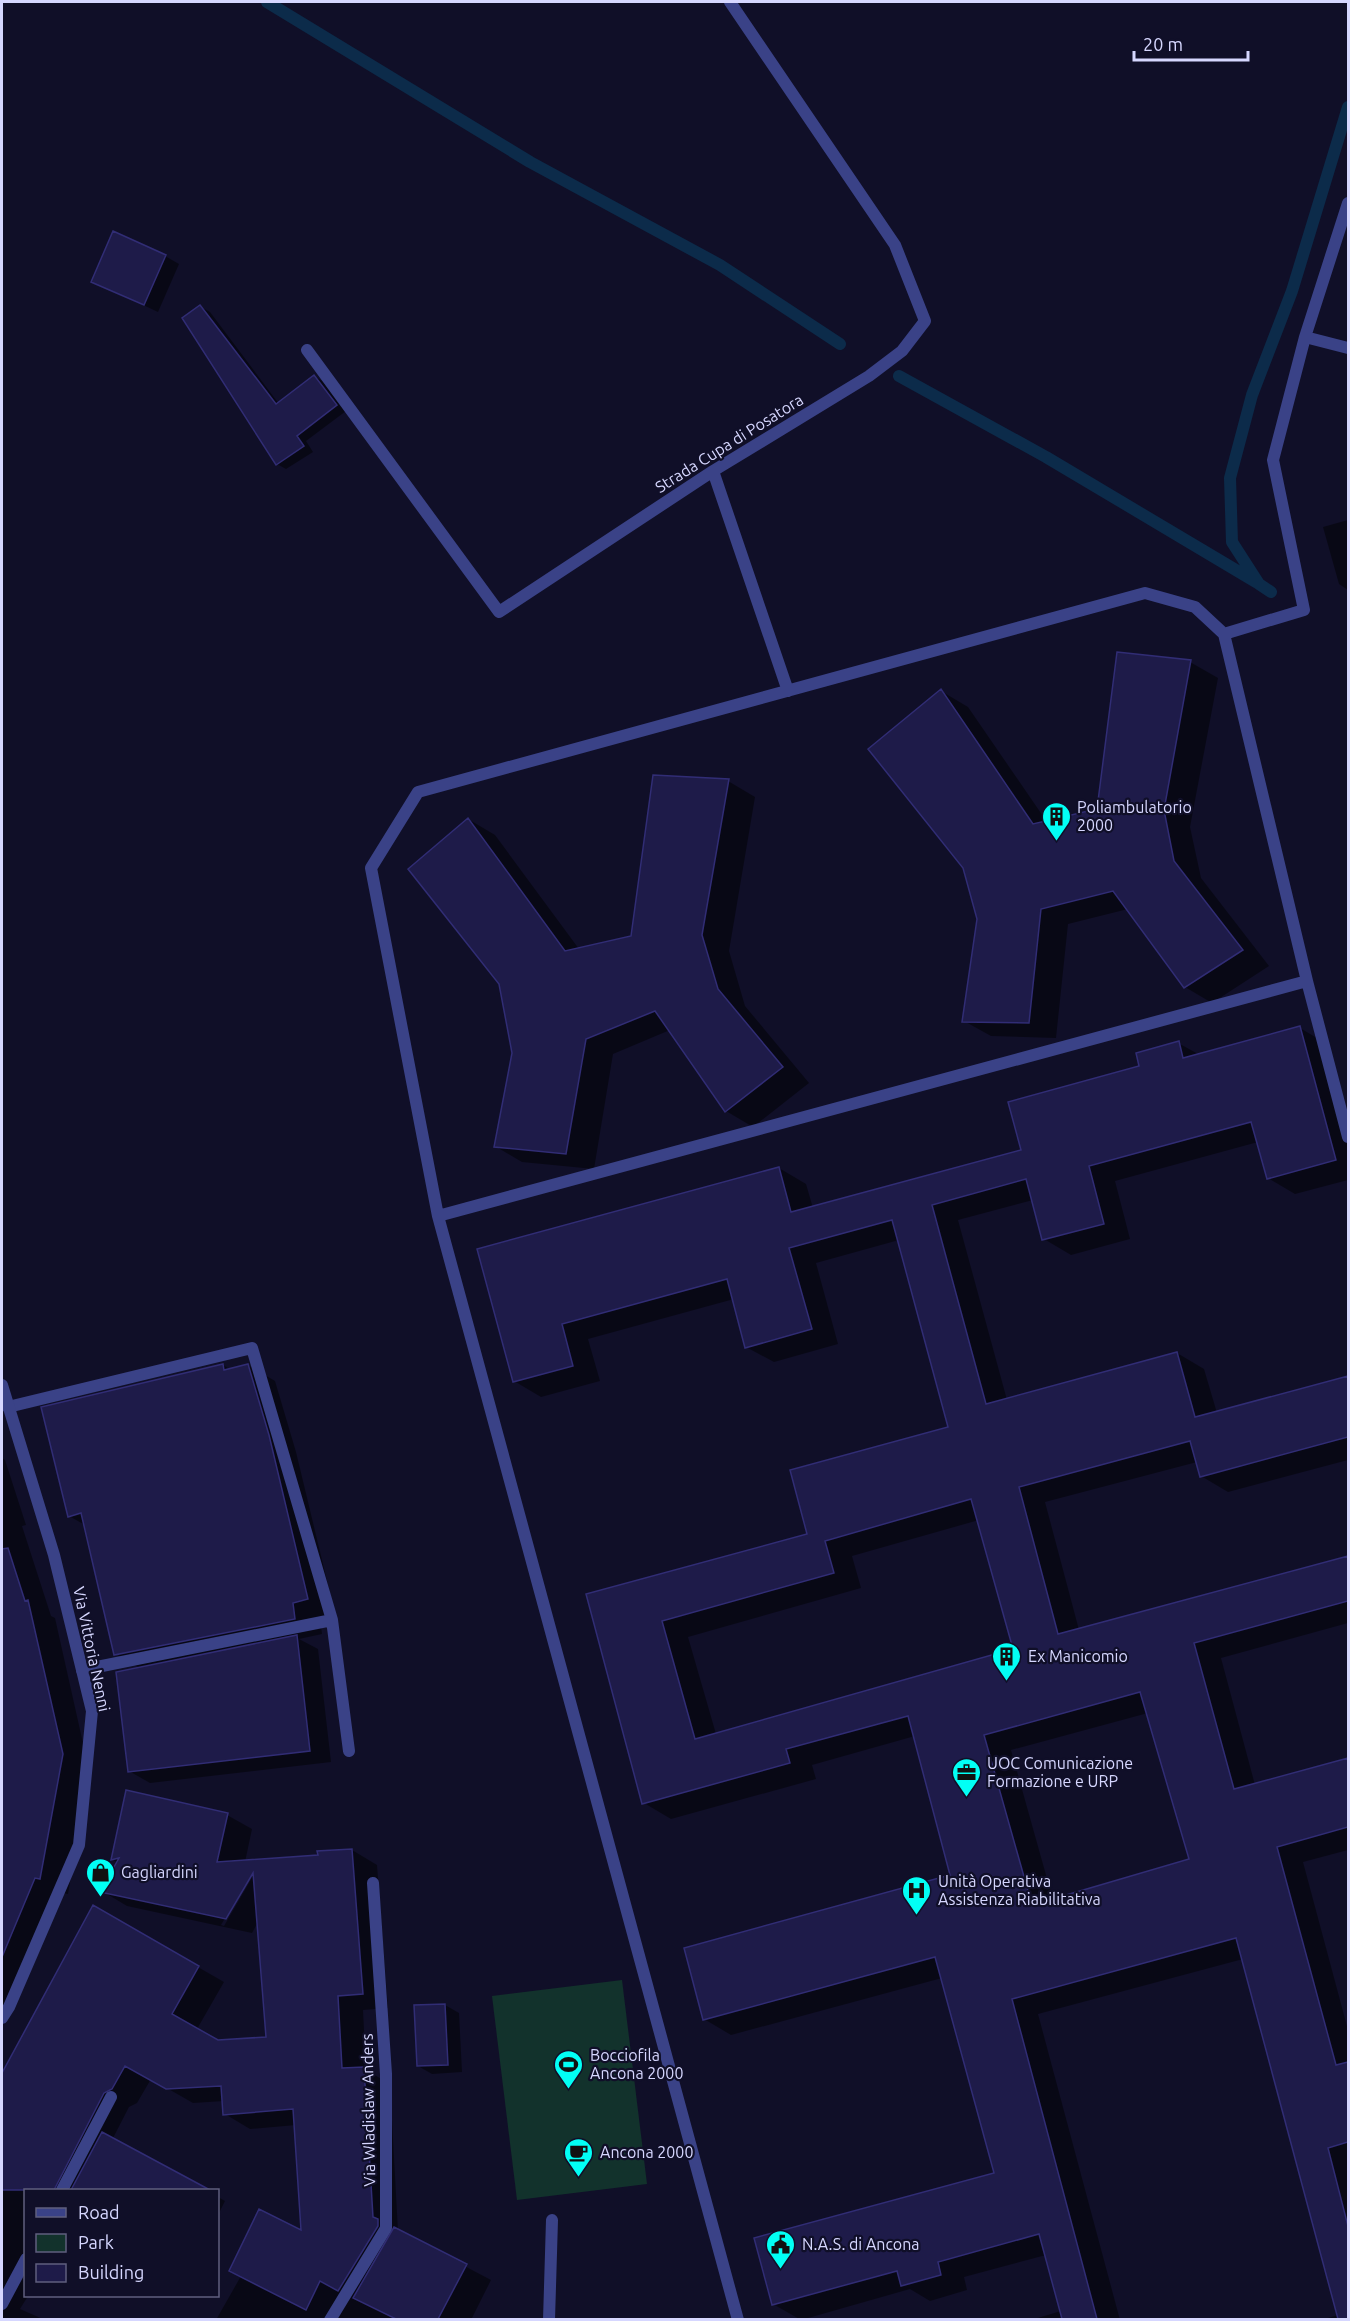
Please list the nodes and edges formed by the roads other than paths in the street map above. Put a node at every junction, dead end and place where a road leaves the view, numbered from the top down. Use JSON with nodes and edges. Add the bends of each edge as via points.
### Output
{"nodes":[{"id":1,"x":729,"y":2,"type":"edge"},
{"id":2,"x":1348,"y":203,"type":"edge"},
{"id":3,"x":1305,"y":337,"type":"junction"},
{"id":4,"x":1348,"y":348,"type":"edge"},
{"id":5,"x":307,"y":350,"type":"dead end"},
{"id":6,"x":713,"y":471,"type":"junction"},
{"id":7,"x":1224,"y":634,"type":"junction"},
{"id":8,"x":788,"y":691,"type":"junction"},
{"id":9,"x":1307,"y":981,"type":"junction"},
{"id":10,"x":1348,"y":1137,"type":"edge"},
{"id":11,"x":438,"y":1216,"type":"junction"},
{"id":12,"x":2,"y":1385,"type":"edge"},
{"id":13,"x":8,"y":1407,"type":"junction"},
{"id":14,"x":332,"y":1620,"type":"junction"},
{"id":15,"x":82,"y":1670,"type":"junction"},
{"id":16,"x":349,"y":1751,"type":"dead end"},
{"id":17,"x":373,"y":1883,"type":"dead end"},
{"id":18,"x":2,"y":2018,"type":"edge"},
{"id":19,"x":111,"y":2097,"type":"dead end"},
{"id":20,"x":63,"y":2189,"type":"edge"},
{"id":21,"x":552,"y":2220,"type":"dead end"},
{"id":22,"x":24,"y":2263,"type":"edge"},
{"id":23,"x":2,"y":2304,"type":"edge"},
{"id":24,"x":330,"y":2319,"type":"edge"},
{"id":25,"x":549,"y":2319,"type":"edge"},
{"id":26,"x":738,"y":2319,"type":"edge"}],
"edges":[{"from":1,"to":6,"type":"street","name":"Strada Cupa di Posatora","via":[[895,245],[925,321],[902,351],[869,376]]},
{"from":2,"to":3,"type":"street"},
{"from":3,"to":4,"type":"street"},
{"from":3,"to":7,"type":"street","via":[[1274,460],[1304,610]]},
{"from":5,"to":6,"type":"street","name":"Strada Cupa di Posatora","via":[[500,612]]},
{"from":6,"to":8,"type":"street"},
{"from":7,"to":8,"type":"street","via":[[1195,608],[1145,593]]},
{"from":7,"to":9,"type":"street"},
{"from":8,"to":11,"type":"street","via":[[418,792],[370,868]]},
{"from":9,"to":10,"type":"street"},
{"from":9,"to":11,"type":"street"},
{"from":11,"to":26,"type":"street"},
{"from":12,"to":13,"type":"street","name":"Via Vittoria Nenni"},
{"from":13,"to":14,"type":"street","via":[[252,1348]]},
{"from":13,"to":15,"type":"street","name":"Via Vittoria Nenni","via":[[54,1555]]},
{"from":14,"to":15,"type":"street"},
{"from":14,"to":16,"type":"street"},
{"from":15,"to":18,"type":"street","name":"Via Vittoria Nenni","via":[[92,1711],[79,1845]]},
{"from":17,"to":24,"type":"street","name":"Via Wladislaw Anders","via":[[386,2074],[386,2228]]},
{"from":19,"to":20,"type":"street"},
{"from":21,"to":25,"type":"street"},
{"from":22,"to":23,"type":"street"}]}
